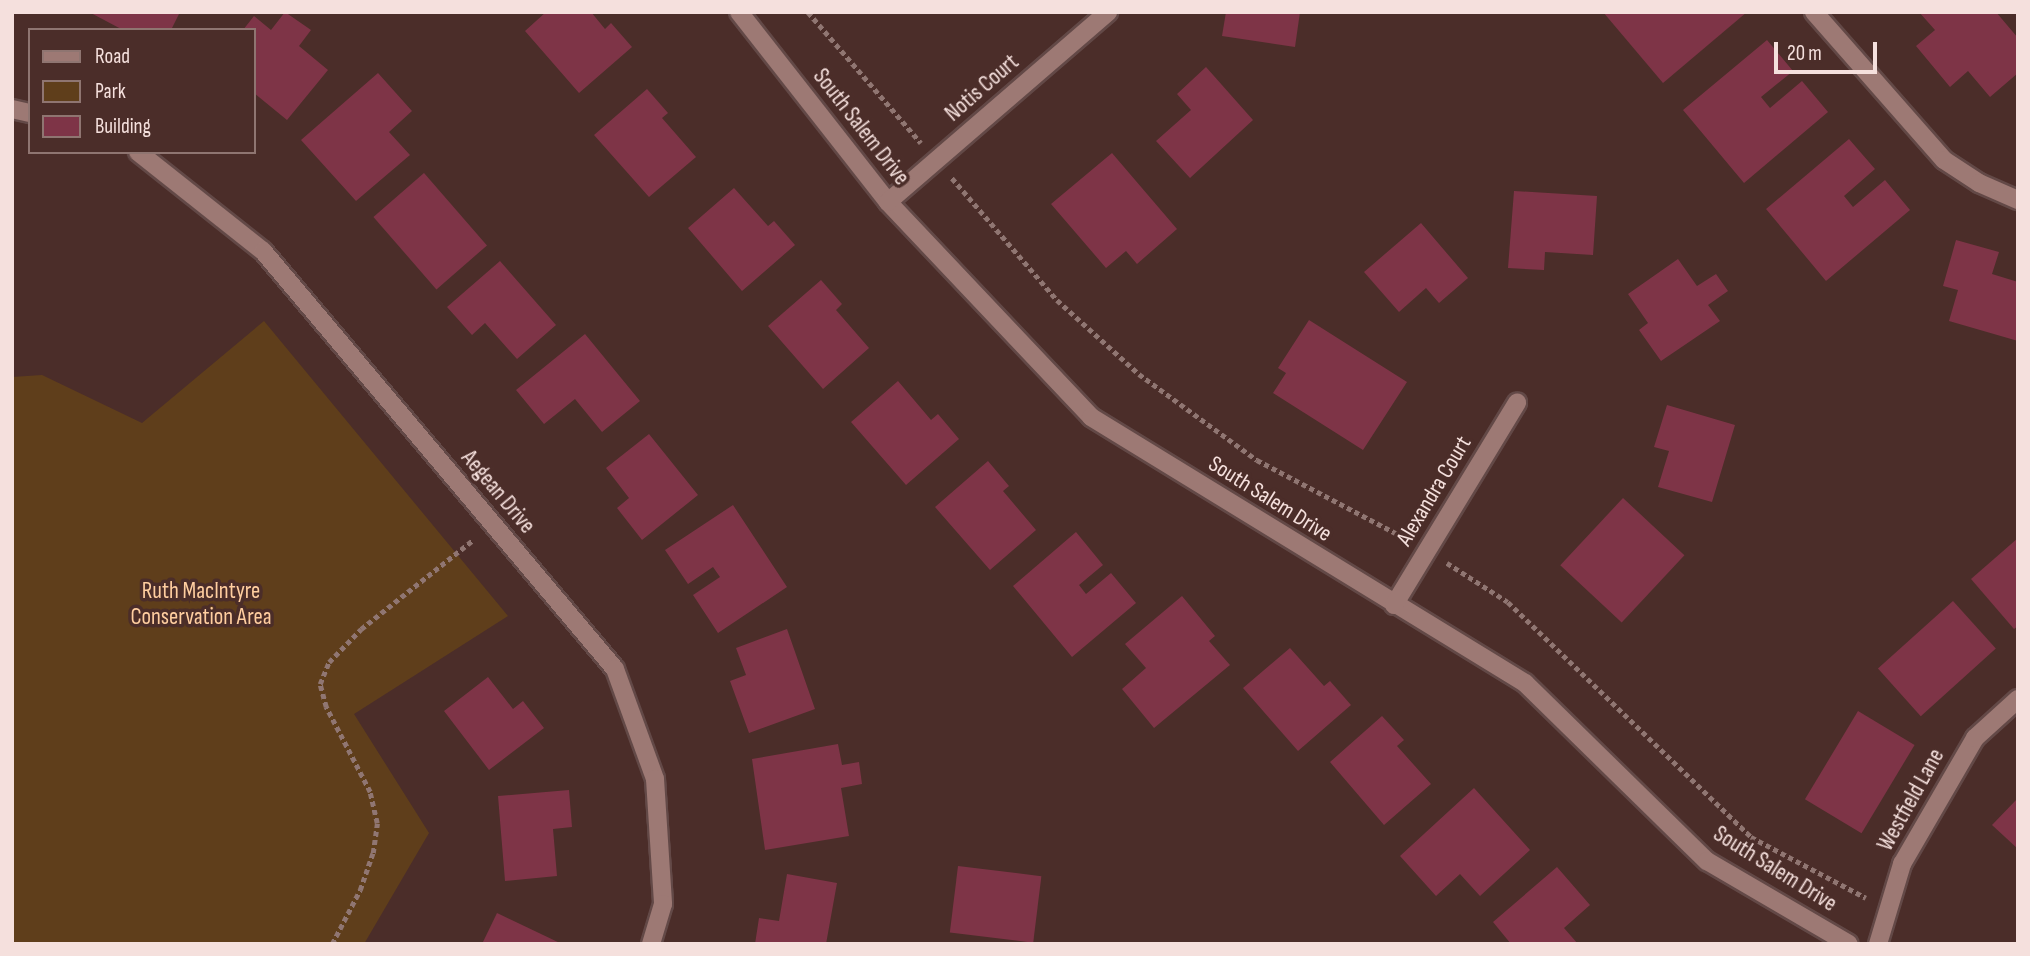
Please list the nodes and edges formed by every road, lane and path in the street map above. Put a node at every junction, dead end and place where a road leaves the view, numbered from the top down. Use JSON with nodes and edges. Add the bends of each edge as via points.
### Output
{"nodes":[{"id":1,"x":739,"y":12,"type":"edge"},
{"id":2,"x":808,"y":12,"type":"edge"},
{"id":3,"x":1108,"y":12,"type":"edge"},
{"id":4,"x":1814,"y":12,"type":"edge"},
{"id":5,"x":141,"y":154,"type":"edge"},
{"id":6,"x":936,"y":159,"type":"junction"},
{"id":7,"x":2018,"y":200,"type":"edge"},
{"id":8,"x":888,"y":202,"type":"junction"},
{"id":9,"x":1517,"y":403,"type":"dead end"},
{"id":10,"x":493,"y":524,"type":"junction"},
{"id":11,"x":1427,"y":550,"type":"junction"},
{"id":12,"x":1394,"y":605,"type":"junction"},
{"id":13,"x":2018,"y":699,"type":"edge"},
{"id":14,"x":1885,"y":909,"type":"junction"},
{"id":15,"x":332,"y":944,"type":"edge"},
{"id":16,"x":651,"y":944,"type":"edge"},
{"id":17,"x":1849,"y":944,"type":"edge"},
{"id":18,"x":1878,"y":944,"type":"edge"}],
"edges":[{"from":1,"to":8,"type":"street","name":"South Salem Drive"},
{"from":2,"to":6,"type":"path"},
{"from":3,"to":6,"type":"street","name":"Notis Court"},
{"from":4,"to":7,"type":"street","via":[[1944,160],[1979,183]]},
{"from":5,"to":10,"type":"street","name":"Aegean Drive","via":[[263,251]]},
{"from":6,"to":8,"type":"street","name":"Notis Court"},
{"from":6,"to":11,"type":"path","via":[[1057,300],[1139,374],[1257,460]]},
{"from":8,"to":12,"type":"street","name":"South Salem Drive","via":[[1091,417]]},
{"from":9,"to":11,"type":"street","name":"Alexandra Court"},
{"from":10,"to":15,"type":"path","via":[[361,629],[329,662],[320,684],[326,707],[370,792],[377,823],[373,853],[360,890]]},
{"from":10,"to":16,"type":"street","name":"Aegean Drive","via":[[615,669],[655,779],[663,904]]},
{"from":11,"to":12,"type":"street","name":"Alexandra Court"},
{"from":11,"to":14,"type":"path","via":[[1508,602],[1751,837]]},
{"from":12,"to":17,"type":"street","name":"South Salem Drive","via":[[1525,682],[1707,861]]},
{"from":13,"to":14,"type":"street","name":"Westfield Lane","via":[[1975,738],[1902,864]]},
{"from":14,"to":18,"type":"street","name":"Westfield Lane"}]}
